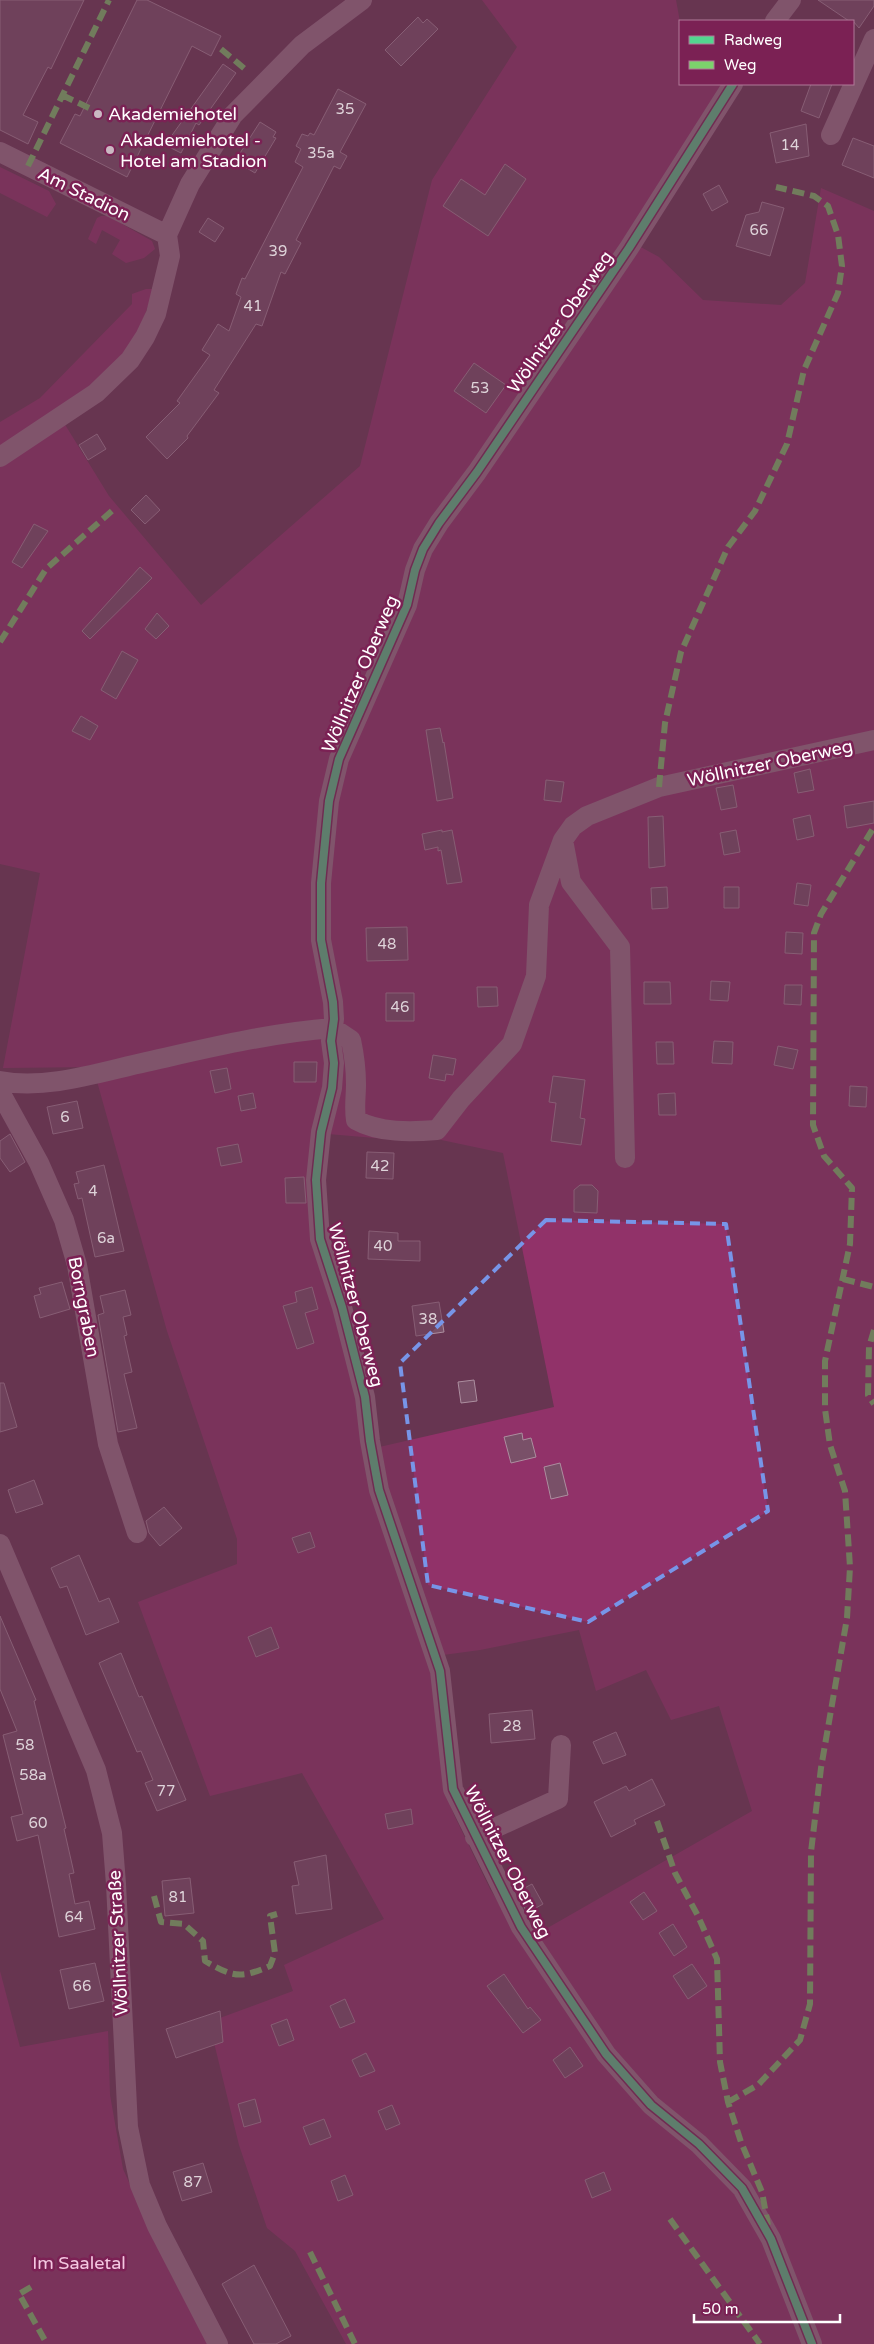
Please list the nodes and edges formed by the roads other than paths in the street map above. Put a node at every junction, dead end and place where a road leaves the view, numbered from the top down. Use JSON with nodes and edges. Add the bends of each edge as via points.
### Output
{"nodes":[{"id":1,"x":362,"y":0,"type":"edge"},
{"id":2,"x":790,"y":0,"type":"edge"},
{"id":3,"x":776,"y":20,"type":"edge"},
{"id":4,"x":874,"y":39,"type":"edge"},
{"id":5,"x":854,"y":84,"type":"edge"},
{"id":6,"x":732,"y":85,"type":"edge"},
{"id":7,"x":854,"y":85,"type":"edge"},
{"id":8,"x":831,"y":136,"type":"dead end"},
{"id":9,"x":0,"y":152,"type":"edge"},
{"id":10,"x":167,"y":235,"type":"junction"},
{"id":11,"x":0,"y":457,"type":"edge"},
{"id":12,"x":874,"y":740,"type":"edge"},
{"id":13,"x":563,"y":840,"type":"junction"},
{"id":14,"x":333,"y":1028,"type":"junction"},
{"id":15,"x":0,"y":1081,"type":"edge"},
{"id":16,"x":0,"y":1092,"type":"edge"},
{"id":17,"x":625,"y":1158,"type":"dead end"},
{"id":18,"x":137,"y":1533,"type":"dead end"},
{"id":19,"x":0,"y":1544,"type":"edge"},
{"id":20,"x":561,"y":1745,"type":"dead end"},
{"id":21,"x":475,"y":1837,"type":"junction"},
{"id":22,"x":218,"y":2344,"type":"edge"},
{"id":23,"x":812,"y":2344,"type":"edge"}],
"edges":[{"from":1,"to":10,"type":"street","via":[[302,45],[233,115],[190,184]]},
{"from":2,"to":3,"type":"street"},
{"from":4,"to":5,"type":"street"},
{"from":6,"to":14,"type":"street","name":"Wöllnitzer Oberweg","via":[[629,248],[423,549],[407,605],[339,759],[329,801],[321,883],[321,940],[333,1002]]},
{"from":7,"to":8,"type":"street"},
{"from":9,"to":10,"type":"street","name":"Am Stadion"},
{"from":10,"to":11,"type":"street","via":[[170,256],[156,314],[130,360],[96,393]]},
{"from":12,"to":13,"type":"street","name":"Wöllnitzer Oberweg","via":[[659,787],[587,816],[573,826]]},
{"from":13,"to":14,"type":"street","name":"Wöllnitzer Oberweg","via":[[538,905],[536,976],[512,1044],[437,1130],[411,1132],[365,1126],[356,1120],[355,1058],[350,1040]]},
{"from":13,"to":17,"type":"street","via":[[570,882],[620,947]]},
{"from":14,"to":15,"type":"street","via":[[240,1041],[56,1081],[20,1085]]},
{"from":14,"to":21,"type":"street","name":"Wöllnitzer Oberweg","via":[[332,1088],[321,1132],[316,1180],[320,1239],[365,1396],[379,1490],[440,1671],[453,1788]]},
{"from":16,"to":18,"type":"street","name":"Borngraben","via":[[39,1163],[64,1220],[77,1265],[108,1444]]},
{"from":19,"to":22,"type":"street","name":"Wöllnitzer Straße","via":[[96,1770],[112,1833],[126,2110],[140,2185],[157,2226]]},
{"from":20,"to":21,"type":"street","name":"Wöllnitzer Oberweg","via":[[558,1799]]},
{"from":21,"to":23,"type":"street","name":"Wöllnitzer Oberweg","via":[[521,1927],[606,2054],[651,2104],[699,2144],[742,2188],[770,2239]]}]}
